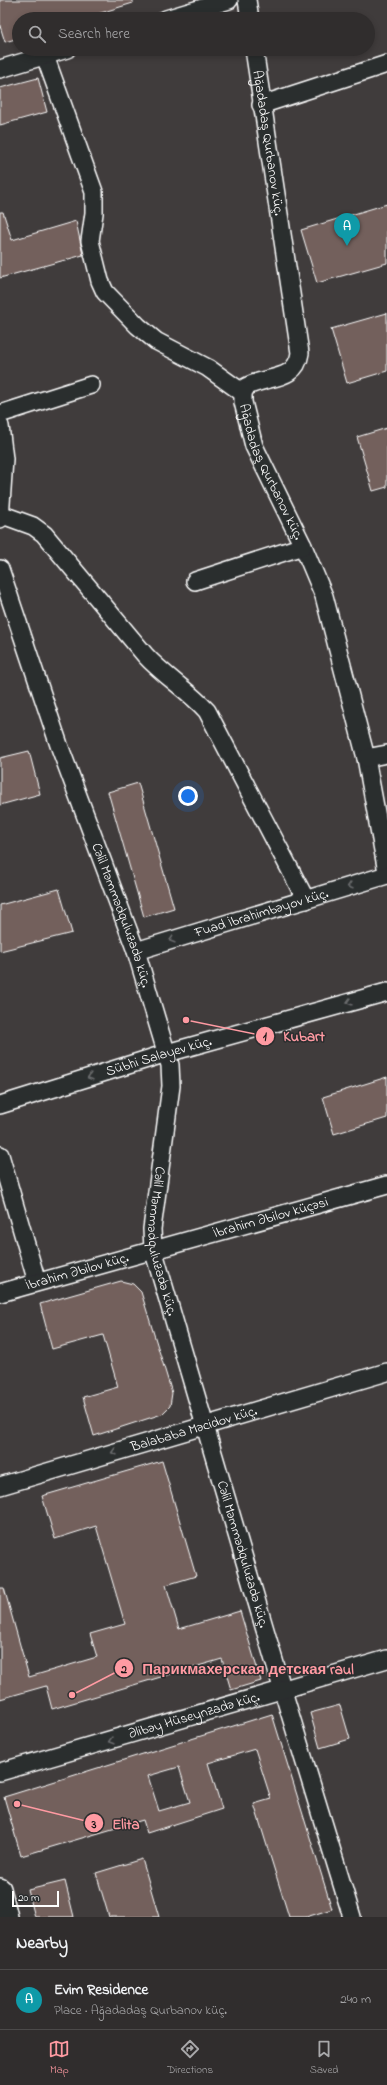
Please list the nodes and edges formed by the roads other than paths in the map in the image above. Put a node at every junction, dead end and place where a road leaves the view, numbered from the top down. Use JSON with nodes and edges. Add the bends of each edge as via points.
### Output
{"nodes":[{"id":1,"x":229,"y":0,"type":"edge"},
{"id":2,"x":247,"y":0,"type":"edge"},
{"id":3,"x":189,"y":12,"type":"edge"},
{"id":4,"x":249,"y":12,"type":"edge"},
{"id":5,"x":45,"y":56,"type":"joint"},
{"id":6,"x":255,"y":56,"type":"edge"},
{"id":7,"x":387,"y":64,"type":"edge"},
{"id":8,"x":0,"y":69,"type":"edge"},
{"id":9,"x":261,"y":105,"type":"junction"},
{"id":10,"x":91,"y":386,"type":"dead end"},
{"id":11,"x":243,"y":393,"type":"junction"},
{"id":12,"x":0,"y":414,"type":"edge"},
{"id":13,"x":0,"y":426,"type":"edge"},
{"id":14,"x":0,"y":514,"type":"edge"},
{"id":15,"x":0,"y":519,"type":"edge"},
{"id":16,"x":303,"y":546,"type":"junction"},
{"id":17,"x":0,"y":569,"type":"edge"},
{"id":18,"x":195,"y":582,"type":"dead end"},
{"id":19,"x":387,"y":754,"type":"edge"},
{"id":20,"x":366,"y":758,"type":"junction"},
{"id":21,"x":387,"y":874,"type":"edge"},
{"id":22,"x":306,"y":900,"type":"junction"},
{"id":23,"x":136,"y":951,"type":"junction"},
{"id":24,"x":387,"y":992,"type":"edge"},
{"id":25,"x":167,"y":1054,"type":"junction"},
{"id":26,"x":0,"y":1105,"type":"edge"},
{"id":27,"x":0,"y":1155,"type":"edge"},
{"id":28,"x":387,"y":1185,"type":"edge"},
{"id":29,"x":153,"y":1249,"type":"junction"},
{"id":30,"x":37,"y":1282,"type":"junction"},
{"id":31,"x":0,"y":1293,"type":"edge"},
{"id":32,"x":387,"y":1372,"type":"edge"},
{"id":33,"x":206,"y":1426,"type":"junction"},
{"id":34,"x":0,"y":1486,"type":"edge"},
{"id":35,"x":387,"y":1658,"type":"edge"},
{"id":36,"x":283,"y":1690,"type":"junction"},
{"id":37,"x":0,"y":1772,"type":"edge"},
{"id":38,"x":0,"y":1889,"type":"edge"},
{"id":39,"x":7,"y":1917,"type":"edge"},
{"id":40,"x":352,"y":1917,"type":"edge"}],
"edges":[{"from":1,"to":3,"type":"street"},
{"from":2,"to":4,"type":"street"},
{"from":5,"to":8,"type":"street"},
{"from":5,"to":11,"type":"street","via":[[94,192],[90,241],[105,292],[156,341],[208,368]]},
{"from":6,"to":9,"type":"street","name":"Ağadadaş Qurbanov küç."},
{"from":7,"to":9,"type":"street"},
{"from":9,"to":11,"type":"street","name":"Ağadadaş Qurbanov küç.","via":[[300,353],[295,368],[286,374],[252,384],[246,387]]},
{"from":10,"to":12,"type":"street"},
{"from":11,"to":16,"type":"street","name":"Ağadadaş Qurbanov küç.","via":[[245,414],[254,446]]},
{"from":13,"to":14,"type":"street","via":[[4,459]]},
{"from":14,"to":15,"type":"street"},
{"from":14,"to":22,"type":"street","via":[[33,526],[44,534],[145,655],[207,711]]},
{"from":16,"to":18,"type":"street"},
{"from":16,"to":20,"type":"street","name":"Ağadadaş Qurbanov küç.","via":[[324,596]]},
{"from":17,"to":23,"type":"street","name":"Cəlil Məmmədquluzadə küç.","via":[[59,746]]},
{"from":19,"to":20,"type":"street"},
{"from":20,"to":21,"type":"street","name":"Ağadadaş Qurbanov küç."},
{"from":21,"to":22,"type":"street","name":"Fuad İbrahimbəyov küç.","one_way":true},
{"from":22,"to":23,"type":"street","name":"Fuad İbrahimbəyov küç.","one_way":true},
{"from":23,"to":25,"type":"street","name":"Cəlil Məmmədquluzadə küç."},
{"from":24,"to":25,"type":"street","name":"Sübhi Salayev küç.","one_way":true},
{"from":25,"to":26,"type":"street","name":"Sübhi Salayev küç.","one_way":true},
{"from":25,"to":29,"type":"street","name":"Cəlil Məmmədquluzadə küç.","via":[[171,1086],[152,1230]]},
{"from":27,"to":30,"type":"street"},
{"from":28,"to":29,"type":"street","name":"İbrahim Əbilov küçəsi"},
{"from":29,"to":30,"type":"street","name":"İbrahim Əbilov küç."},
{"from":29,"to":33,"type":"street","name":"Cəlil Məmmədquluzadə küç."},
{"from":30,"to":31,"type":"street","name":"İbrahim Əbilov küç."},
{"from":32,"to":33,"type":"street","name":"Balababa Məcidov küç."},
{"from":33,"to":34,"type":"street","name":"Balababa Məcidov küç.","one_way":true},
{"from":33,"to":36,"type":"street","name":"Cəlil Məmmədquluzadə küç."},
{"from":35,"to":36,"type":"street","name":"Əlibəy Hüseynzadə küç."},
{"from":36,"to":37,"type":"street","name":"Əlibəy Hüseynzadə küç.","one_way":true},
{"from":36,"to":40,"type":"street","name":"Cəlil Məmmədquluzadə küç."},
{"from":38,"to":39,"type":"main road"}]}
